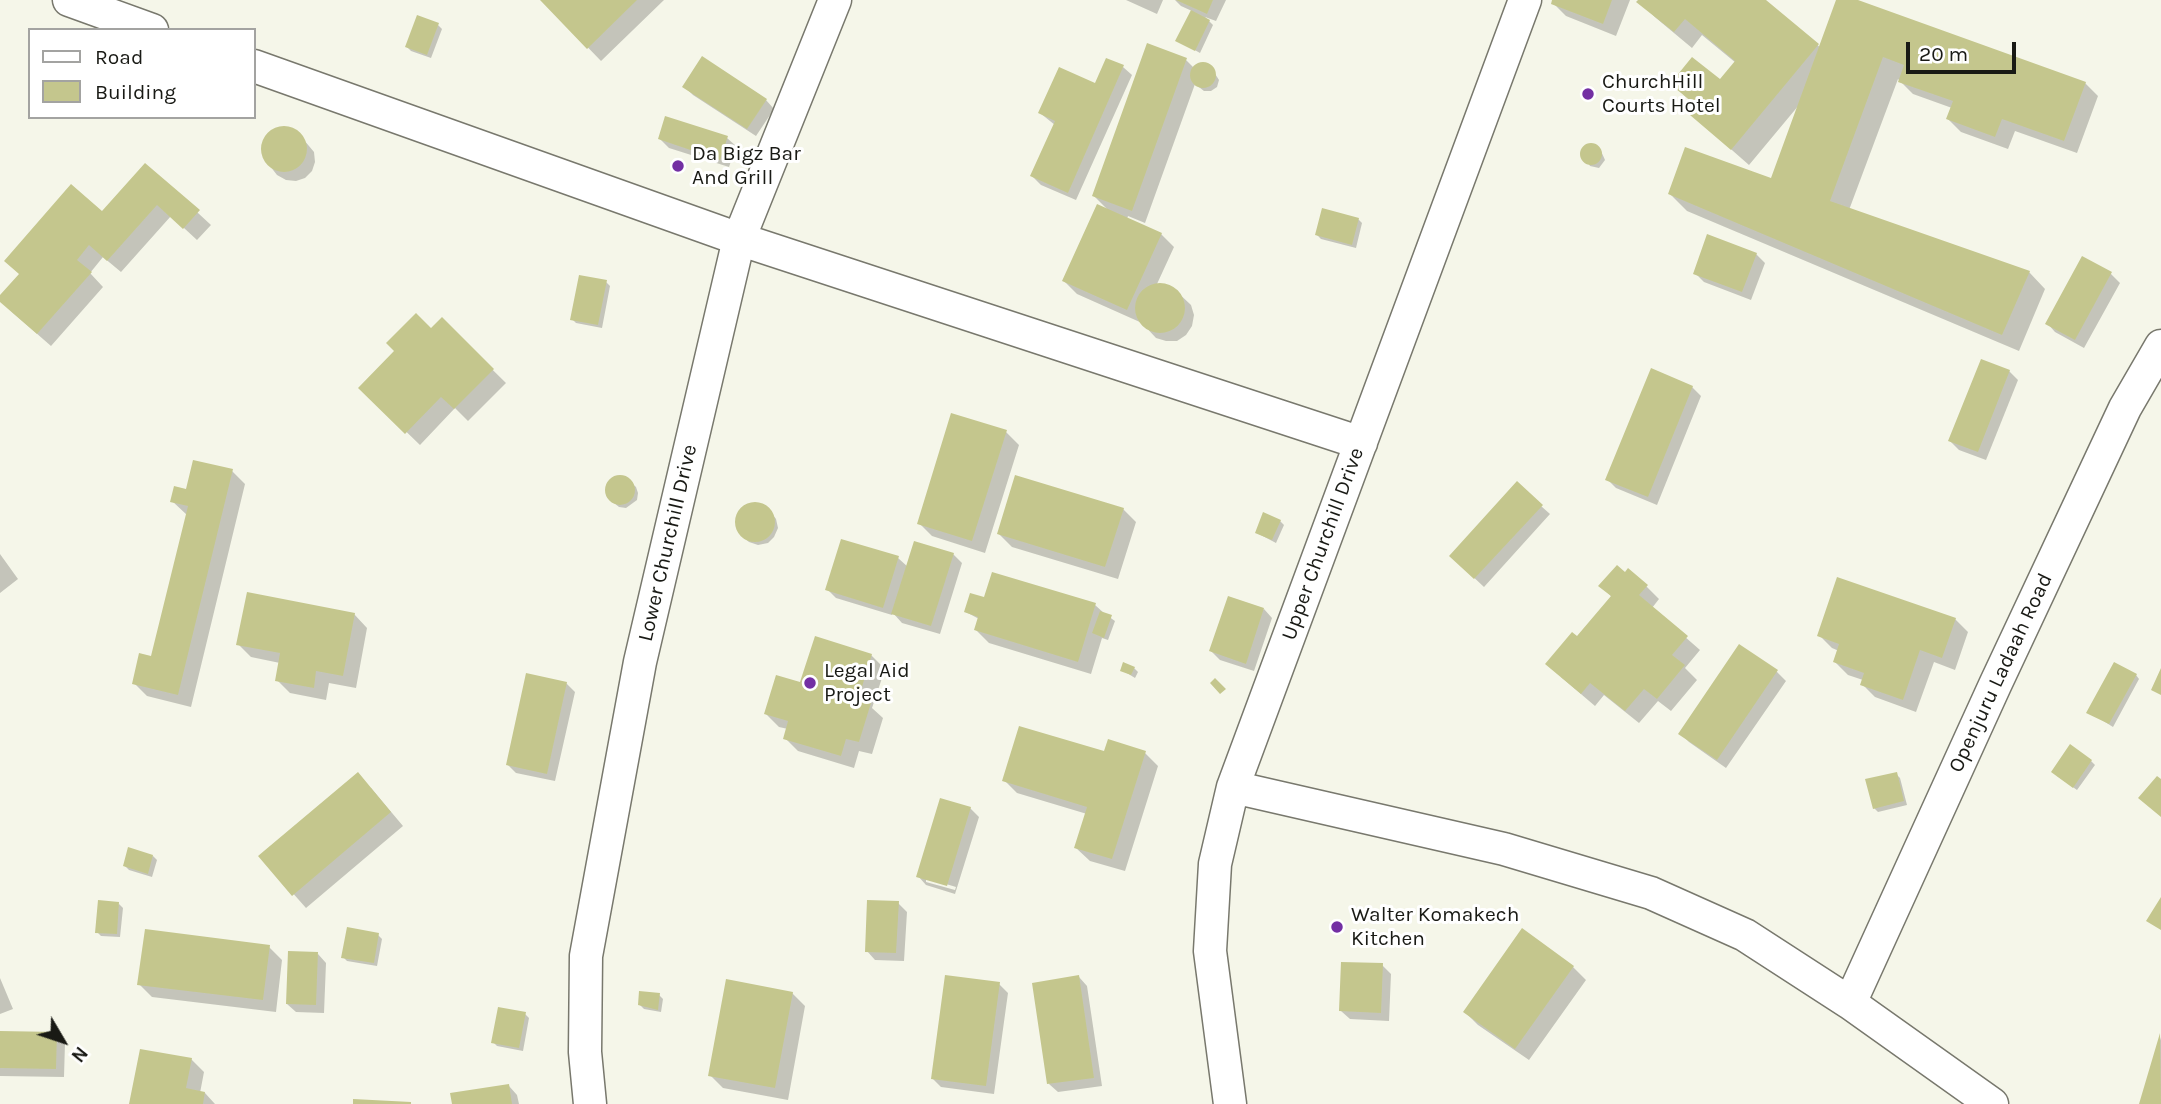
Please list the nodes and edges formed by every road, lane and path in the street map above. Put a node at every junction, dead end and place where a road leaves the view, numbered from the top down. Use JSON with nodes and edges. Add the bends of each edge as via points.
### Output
{"nodes":[{"id":1,"x":69,"y":0,"type":"edge"},
{"id":2,"x":835,"y":0,"type":"edge"},
{"id":3,"x":1525,"y":0,"type":"edge"},
{"id":4,"x":146,"y":28,"type":"edge"},
{"id":5,"x":256,"y":67,"type":"edge"},
{"id":6,"x":739,"y":239,"type":"junction"},
{"id":7,"x":2161,"y":346,"type":"edge"},
{"id":8,"x":1360,"y":443,"type":"junction"},
{"id":9,"x":1233,"y":787,"type":"junction"},
{"id":10,"x":1850,"y":1003,"type":"junction"},
{"id":11,"x":590,"y":1104,"type":"edge"},
{"id":12,"x":1230,"y":1104,"type":"edge"},
{"id":13,"x":1992,"y":1104,"type":"edge"}],
"edges":[{"from":1,"to":4,"type":"street"},
{"from":2,"to":6,"type":"street","name":"Lower Churchill Drive"},
{"from":3,"to":8,"type":"street","name":"Upper Churchill Drive"},
{"from":5,"to":6,"type":"street"},
{"from":6,"to":8,"type":"street"},
{"from":6,"to":11,"type":"street","name":"Lower Churchill Drive","via":[[640,662],[586,956],[585,1052]]},
{"from":7,"to":10,"type":"street","name":"Openjuru Ladaah Road","via":[[2125,408]]},
{"from":8,"to":9,"type":"street","name":"Upper Churchill Drive"},
{"from":9,"to":10,"type":"street","via":[[1504,849],[1651,893],[1745,935]]},
{"from":9,"to":12,"type":"street","name":"Upper Churchill Drive","via":[[1214,864],[1210,951]]},
{"from":10,"to":13,"type":"street"}]}
